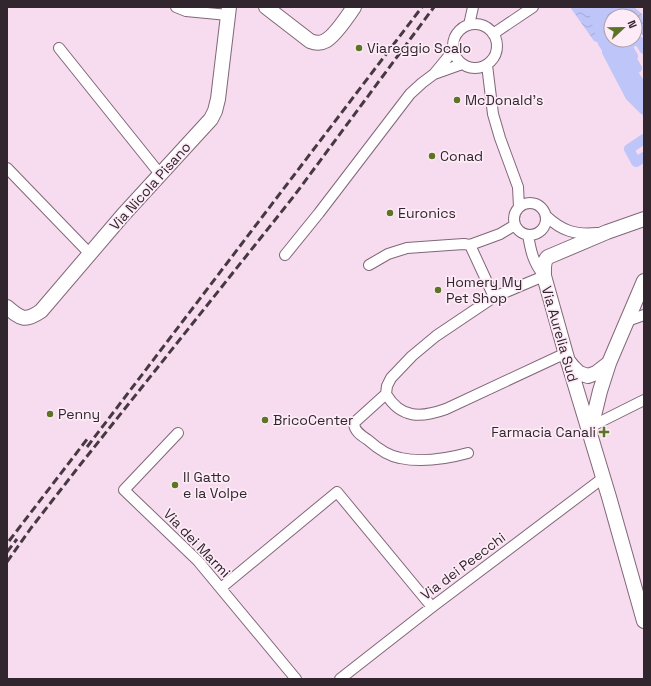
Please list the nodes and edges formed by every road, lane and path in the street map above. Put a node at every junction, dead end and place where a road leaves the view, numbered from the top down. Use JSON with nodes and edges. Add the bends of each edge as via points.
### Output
{"nodes":[{"id":1,"x":176,"y":7,"type":"edge"},
{"id":2,"x":266,"y":7,"type":"edge"},
{"id":3,"x":354,"y":7,"type":"edge"},
{"id":4,"x":473,"y":7,"type":"edge"},
{"id":5,"x":534,"y":7,"type":"edge"},
{"id":6,"x":229,"y":10,"type":"edge"},
{"id":7,"x":469,"y":25,"type":"junction"},
{"id":8,"x":494,"y":34,"type":"junction"},
{"id":9,"x":59,"y":48,"type":"dead end"},
{"id":10,"x":453,"y":50,"type":"junction"},
{"id":11,"x":462,"y":64,"type":"junction"},
{"id":12,"x":487,"y":65,"type":"junction"},
{"id":13,"x":474,"y":68,"type":"junction"},
{"id":14,"x":434,"y":74,"type":"junction"},
{"id":15,"x":490,"y":97,"type":"junction"},
{"id":16,"x":7,"y":168,"type":"edge"},
{"id":17,"x":160,"y":174,"type":"junction"},
{"id":18,"x":518,"y":187,"type":"junction"},
{"id":19,"x":532,"y":203,"type":"junction"},
{"id":20,"x":519,"y":207,"type":"junction"},
{"id":21,"x":546,"y":216,"type":"junction"},
{"id":22,"x":644,"y":219,"type":"edge"},
{"id":23,"x":515,"y":224,"type":"junction"},
{"id":24,"x":607,"y":232,"type":"junction"},
{"id":25,"x":528,"y":235,"type":"junction"},
{"id":26,"x":470,"y":245,"type":"junction"},
{"id":27,"x":90,"y":254,"type":"junction"},
{"id":28,"x":285,"y":255,"type":"dead end"},
{"id":29,"x":369,"y":265,"type":"dead end"},
{"id":30,"x":544,"y":276,"type":"junction"},
{"id":31,"x":644,"y":283,"type":"edge"},
{"id":32,"x":494,"y":297,"type":"junction"},
{"id":33,"x":7,"y":307,"type":"edge"},
{"id":34,"x":644,"y":315,"type":"edge"},
{"id":35,"x":627,"y":321,"type":"junction"},
{"id":36,"x":566,"y":356,"type":"junction"},
{"id":37,"x":609,"y":363,"type":"junction"},
{"id":38,"x":386,"y":394,"type":"junction"},
{"id":39,"x":644,"y":400,"type":"edge"},
{"id":40,"x":590,"y":430,"type":"junction"},
{"id":41,"x":178,"y":432,"type":"dead end"},
{"id":42,"x":468,"y":453,"type":"dead end"},
{"id":43,"x":603,"y":478,"type":"junction"},
{"id":44,"x":221,"y":588,"type":"junction"},
{"id":45,"x":432,"y":607,"type":"junction"},
{"id":46,"x":644,"y":620,"type":"edge"},
{"id":47,"x":296,"y":679,"type":"edge"},
{"id":48,"x":340,"y":679,"type":"edge"}],
"edges":[{"from":1,"to":6,"type":"street","via":[[186,11]]},
{"from":2,"to":3,"type":"main road","via":[[310,41],[318,43],[331,37]]},
{"from":4,"to":7,"type":"street"},
{"from":5,"to":8,"type":"street"},
{"from":6,"to":17,"type":"main road","name":"Via Nicola Pisano","via":[[215,111]]},
{"from":7,"to":8,"type":"street","via":[[482,25]]},
{"from":7,"to":10,"type":"street","via":[[456,35]]},
{"from":8,"to":12,"type":"street","via":[[496,51],[492,61]]},
{"from":9,"to":17,"type":"street"},
{"from":10,"to":11,"type":"street"},
{"from":10,"to":14,"type":"street"},
{"from":11,"to":13,"type":"street"},
{"from":11,"to":14,"type":"street"},
{"from":12,"to":13,"type":"street"},
{"from":12,"to":15,"type":"street"},
{"from":13,"to":15,"type":"street","via":[[482,78]]},
{"from":14,"to":28,"type":"street","via":[[410,94]]},
{"from":15,"to":18,"type":"street","via":[[493,114]]},
{"from":16,"to":27,"type":"street"},
{"from":17,"to":27,"type":"main road","name":"Via Nicola Pisano"},
{"from":18,"to":19,"type":"street"},
{"from":18,"to":20,"type":"street"},
{"from":19,"to":20,"type":"street"},
{"from":19,"to":21,"type":"street","via":[[542,208]]},
{"from":20,"to":23,"type":"street","via":[[514,215]]},
{"from":21,"to":24,"type":"street","via":[[571,232]]},
{"from":21,"to":25,"type":"street","via":[[542,230]]},
{"from":22,"to":24,"type":"main road"},
{"from":23,"to":25,"type":"street","via":[[520,232]]},
{"from":23,"to":26,"type":"street","via":[[500,234]]},
{"from":24,"to":30,"type":"main road","via":[[547,258],[544,263]]},
{"from":25,"to":30,"type":"street","name":"Via Aurelia Sud","via":[[532,256]]},
{"from":26,"to":29,"type":"street","via":[[407,248],[388,254]]},
{"from":26,"to":32,"type":"street"},
{"from":27,"to":33,"type":"main road","name":"Via Nicola Pisano","via":[[45,307],[36,314],[24,317]]},
{"from":30,"to":32,"type":"street"},
{"from":30,"to":36,"type":"main road","name":"Via Aurelia Sud"},
{"from":31,"to":35,"type":"main road","name":"Via Aurelia Sud"},
{"from":32,"to":38,"type":"street","via":[[436,336],[412,356],[391,378]]},
{"from":34,"to":35,"type":"street"},
{"from":35,"to":37,"type":"main road","name":"Via Aurelia Sud"},
{"from":36,"to":37,"type":"main road","via":[[579,373],[588,376]]},
{"from":36,"to":38,"type":"street","via":[[430,414],[408,414],[390,402]]},
{"from":36,"to":40,"type":"main road","name":"Via Aurelia Sud"},
{"from":37,"to":40,"type":"main road","name":"Via Aurelia Sud"},
{"from":38,"to":42,"type":"street","via":[[354,424],[357,432],[376,447],[400,458],[430,461]]},
{"from":39,"to":40,"type":"street"},
{"from":40,"to":43,"type":"main road","name":"Via Aurelia Sud"},
{"from":41,"to":44,"type":"street","name":"Via dei Marmi","via":[[124,490],[198,561]]},
{"from":43,"to":45,"type":"street","name":"Via dei Peecchi"},
{"from":43,"to":46,"type":"main road","name":"Via Aurelia Sud"},
{"from":44,"to":45,"type":"street","via":[[337,492]]},
{"from":44,"to":47,"type":"street","name":"Via dei Marmi"},
{"from":45,"to":48,"type":"street","name":"Via dei Peecchi"}]}
